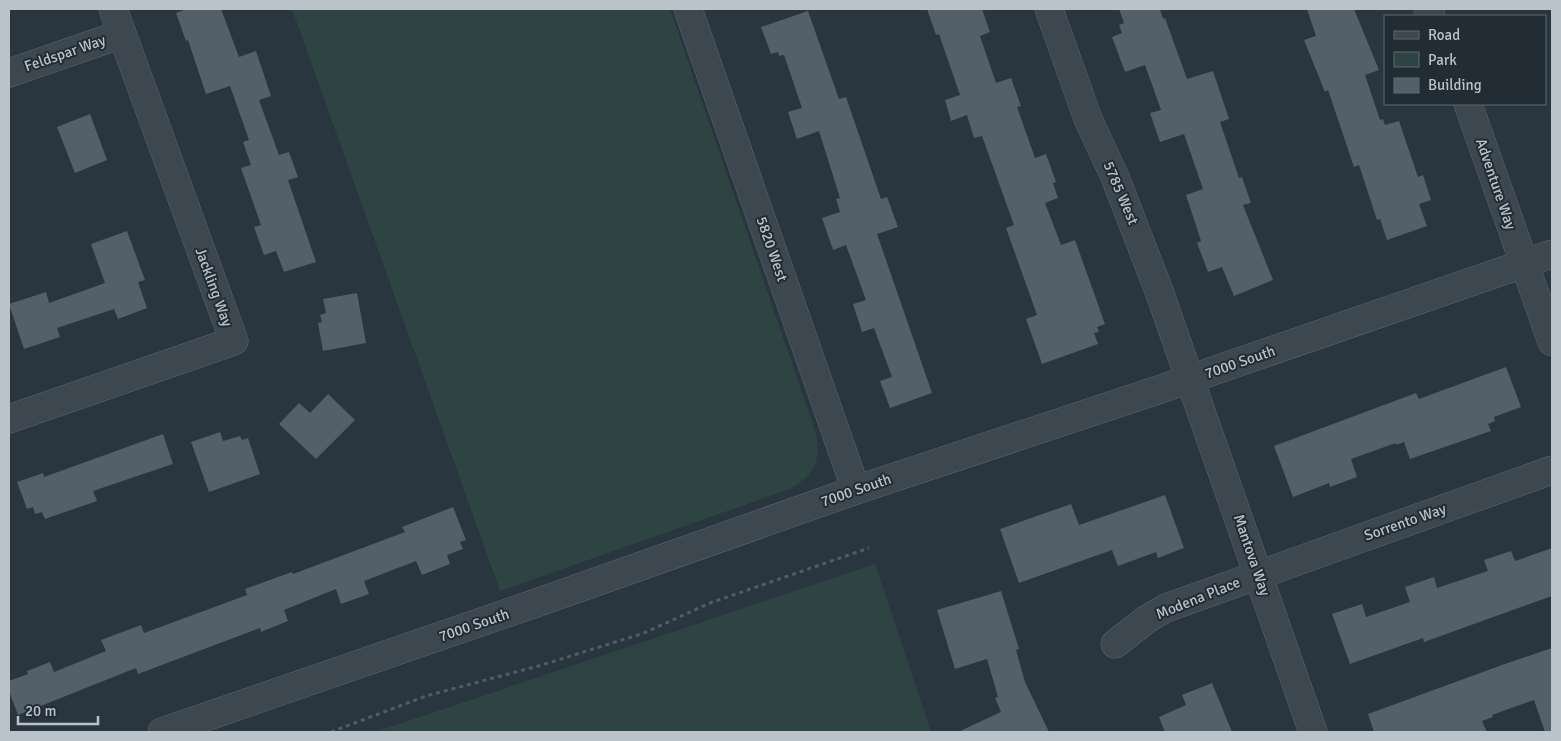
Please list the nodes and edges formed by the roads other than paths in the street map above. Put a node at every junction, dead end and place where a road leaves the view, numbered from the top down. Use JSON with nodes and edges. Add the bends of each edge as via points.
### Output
{"nodes":[{"id":1,"x":688,"y":9,"type":"edge"},
{"id":2,"x":1049,"y":9,"type":"edge"},
{"id":3,"x":117,"y":21,"type":"edge"},
{"id":4,"x":9,"y":73,"type":"edge"},
{"id":5,"x":1468,"y":105,"type":"edge"},
{"id":6,"x":1552,"y":254,"type":"edge"},
{"id":7,"x":1524,"y":263,"type":"junction"},
{"id":8,"x":1552,"y":342,"type":"edge"},
{"id":9,"x":1190,"y":379,"type":"junction"},
{"id":10,"x":9,"y":419,"type":"edge"},
{"id":11,"x":1552,"y":470,"type":"edge"},
{"id":12,"x":856,"y":490,"type":"junction"},
{"id":13,"x":1259,"y":574,"type":"junction"},
{"id":14,"x":1115,"y":644,"type":"dead end"},
{"id":15,"x":162,"y":732,"type":"edge"},
{"id":16,"x":1314,"y":732,"type":"edge"}],
"edges":[{"from":1,"to":12,"type":"street","name":"5820 West"},
{"from":2,"to":9,"type":"street","name":"5785 West","via":[[1088,119],[1134,224]]},
{"from":3,"to":4,"type":"street","name":"Feldspar Way"},
{"from":3,"to":10,"type":"street","name":"Jackling Way","via":[[234,342]]},
{"from":5,"to":7,"type":"street","name":"Adventure Way"},
{"from":6,"to":7,"type":"street","name":"7000 South"},
{"from":7,"to":8,"type":"street","name":"Adventure Way"},
{"from":7,"to":9,"type":"street","name":"7000 South"},
{"from":9,"to":12,"type":"street","name":"7000 South"},
{"from":9,"to":13,"type":"street","name":"Mantova Way"},
{"from":11,"to":13,"type":"street","name":"Sorrento Way"},
{"from":12,"to":15,"type":"street","name":"7000 South"},
{"from":13,"to":14,"type":"street","name":"Modena Place","via":[[1166,608],[1147,618]]},
{"from":13,"to":16,"type":"street","name":"Mantova Way"}]}
